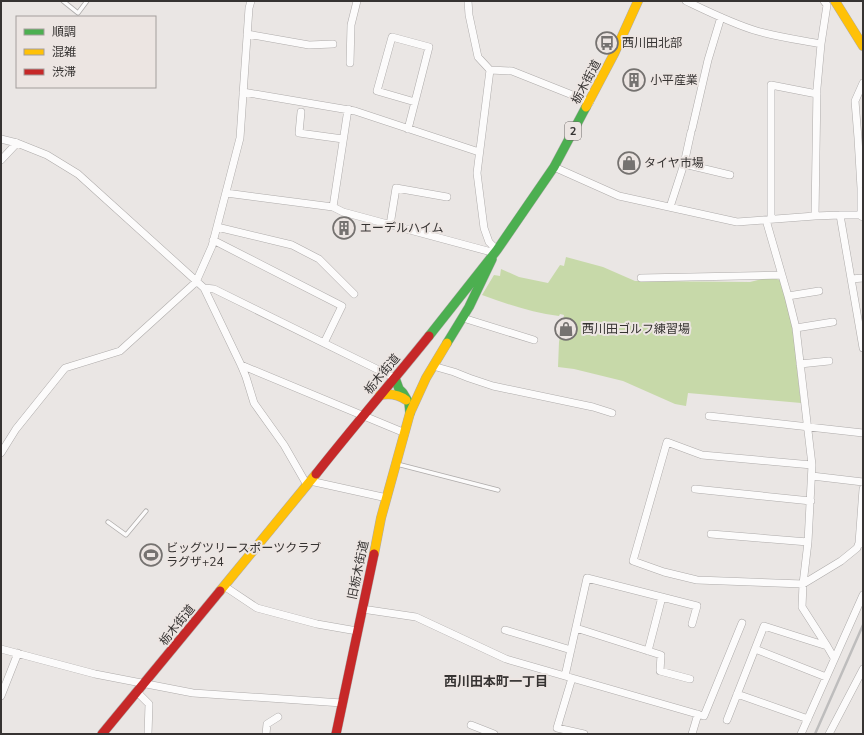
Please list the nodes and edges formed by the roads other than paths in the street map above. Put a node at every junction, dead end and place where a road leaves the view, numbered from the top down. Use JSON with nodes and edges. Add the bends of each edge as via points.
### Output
{"nodes":[{"id":1,"x":63,"y":1,"type":"edge"},
{"id":2,"x":87,"y":1,"type":"edge"},
{"id":3,"x":251,"y":1,"type":"edge"},
{"id":4,"x":357,"y":1,"type":"edge"},
{"id":5,"x":468,"y":1,"type":"edge"},
{"id":6,"x":638,"y":1,"type":"edge"},
{"id":7,"x":686,"y":1,"type":"edge"},
{"id":8,"x":824,"y":1,"type":"edge"},
{"id":9,"x":835,"y":1,"type":"edge"},
{"id":10,"x":721,"y":18,"type":"junction"},
{"id":11,"x":247,"y":34,"type":"junction"},
{"id":12,"x":333,"y":44,"type":"dead end"},
{"id":13,"x":821,"y":44,"type":"junction"},
{"id":14,"x":863,"y":46,"type":"edge"},
{"id":15,"x":350,"y":63,"type":"dead end"},
{"id":16,"x":490,"y":70,"type":"junction"},
{"id":17,"x":863,"y":83,"type":"edge"},
{"id":18,"x":243,"y":92,"type":"junction"},
{"id":19,"x":817,"y":94,"type":"junction"},
{"id":20,"x":415,"y":102,"type":"junction"},
{"id":21,"x":590,"y":102,"type":"junction"},
{"id":22,"x":348,"y":110,"type":"junction"},
{"id":23,"x":301,"y":112,"type":"dead end"},
{"id":24,"x":408,"y":128,"type":"junction"},
{"id":25,"x":861,"y":138,"type":"edge"},
{"id":26,"x":1,"y":139,"type":"edge"},
{"id":27,"x":343,"y":139,"type":"junction"},
{"id":28,"x":17,"y":143,"type":"junction"},
{"id":29,"x":479,"y":152,"type":"junction"},
{"id":30,"x":1,"y":160,"type":"edge"},
{"id":31,"x":684,"y":164,"type":"junction"},
{"id":32,"x":554,"y":167,"type":"junction"},
{"id":33,"x":730,"y":174,"type":"dead end"},
{"id":34,"x":862,"y":188,"type":"edge"},
{"id":35,"x":226,"y":193,"type":"junction"},
{"id":36,"x":447,"y":197,"type":"dead end"},
{"id":37,"x":333,"y":207,"type":"junction"},
{"id":38,"x":670,"y":207,"type":"junction"},
{"id":39,"x":840,"y":215,"type":"junction"},
{"id":40,"x":815,"y":216,"type":"junction"},
{"id":41,"x":862,"y":216,"type":"edge"},
{"id":42,"x":768,"y":220,"type":"junction"},
{"id":43,"x":390,"y":225,"type":"junction"},
{"id":44,"x":217,"y":227,"type":"junction"},
{"id":45,"x":213,"y":240,"type":"junction"},
{"id":46,"x":496,"y":252,"type":"junction"},
{"id":47,"x":782,"y":275,"type":"junction"},
{"id":48,"x":641,"y":278,"type":"dead end"},
{"id":49,"x":863,"y":278,"type":"edge"},
{"id":50,"x":851,"y":280,"type":"junction"},
{"id":51,"x":196,"y":282,"type":"junction"},
{"id":52,"x":204,"y":288,"type":"junction"},
{"id":53,"x":819,"y":290,"type":"dead end"},
{"id":54,"x":354,"y":294,"type":"dead end"},
{"id":55,"x":788,"y":296,"type":"junction"},
{"id":56,"x":462,"y":318,"type":"junction"},
{"id":57,"x":860,"y":318,"type":"edge"},
{"id":58,"x":833,"y":322,"type":"dead end"},
{"id":59,"x":796,"y":328,"type":"junction"},
{"id":60,"x":534,"y":340,"type":"dead end"},
{"id":61,"x":324,"y":343,"type":"junction"},
{"id":62,"x":863,"y":348,"type":"edge"},
{"id":63,"x":829,"y":360,"type":"dead end"},
{"id":64,"x":800,"y":364,"type":"junction"},
{"id":65,"x":241,"y":365,"type":"junction"},
{"id":66,"x":433,"y":366,"type":"junction"},
{"id":67,"x":395,"y":378,"type":"junction"},
{"id":68,"x":380,"y":395,"type":"junction"},
{"id":69,"x":409,"y":403,"type":"junction"},
{"id":70,"x":410,"y":413,"type":"junction"},
{"id":71,"x":612,"y":413,"type":"dead end"},
{"id":72,"x":363,"y":415,"type":"junction"},
{"id":73,"x":709,"y":416,"type":"dead end"},
{"id":74,"x":807,"y":427,"type":"junction"},
{"id":75,"x":405,"y":432,"type":"junction"},
{"id":76,"x":863,"y":433,"type":"edge"},
{"id":77,"x":1,"y":453,"type":"edge"},
{"id":78,"x":396,"y":464,"type":"junction"},
{"id":79,"x":812,"y":465,"type":"junction"},
{"id":80,"x":812,"y":476,"type":"junction"},
{"id":81,"x":863,"y":482,"type":"edge"},
{"id":82,"x":309,"y":483,"type":"junction"},
{"id":83,"x":863,"y":488,"type":"edge"},
{"id":84,"x":695,"y":489,"type":"dead end"},
{"id":85,"x":498,"y":490,"type":"dead end"},
{"id":86,"x":387,"y":498,"type":"junction"},
{"id":87,"x":811,"y":500,"type":"junction"},
{"id":88,"x":146,"y":511,"type":"dead end"},
{"id":89,"x":108,"y":522,"type":"dead end"},
{"id":90,"x":711,"y":534,"type":"dead end"},
{"id":91,"x":808,"y":542,"type":"junction"},
{"id":92,"x":861,"y":544,"type":"edge"},
{"id":93,"x":803,"y":584,"type":"junction"},
{"id":94,"x":224,"y":586,"type":"junction"},
{"id":95,"x":863,"y":595,"type":"edge"},
{"id":96,"x":662,"y":597,"type":"junction"},
{"id":97,"x":362,"y":609,"type":"junction"},
{"id":98,"x":742,"y":623,"type":"dead end"},
{"id":99,"x":692,"y":624,"type":"dead end"},
{"id":100,"x":576,"y":628,"type":"junction"},
{"id":101,"x":505,"y":630,"type":"dead end"},
{"id":102,"x":357,"y":631,"type":"junction"},
{"id":103,"x":827,"y":646,"type":"junction"},
{"id":104,"x":1,"y":649,"type":"edge"},
{"id":105,"x":755,"y":649,"type":"junction"},
{"id":106,"x":571,"y":650,"type":"junction"},
{"id":107,"x":648,"y":651,"type":"junction"},
{"id":108,"x":18,"y":653,"type":"junction"},
{"id":109,"x":834,"y":658,"type":"junction"},
{"id":110,"x":863,"y":669,"type":"edge"},
{"id":111,"x":568,"y":677,"type":"junction"},
{"id":112,"x":826,"y":677,"type":"junction"},
{"id":113,"x":690,"y":679,"type":"dead end"},
{"id":114,"x":144,"y":683,"type":"junction"},
{"id":115,"x":137,"y":692,"type":"junction"},
{"id":116,"x":737,"y":694,"type":"junction"},
{"id":117,"x":1,"y":696,"type":"edge"},
{"id":118,"x":342,"y":703,"type":"junction"},
{"id":119,"x":698,"y":714,"type":"junction"},
{"id":120,"x":278,"y":717,"type":"dead end"},
{"id":121,"x":808,"y":719,"type":"junction"},
{"id":122,"x":727,"y":720,"type":"dead end"},
{"id":123,"x":471,"y":725,"type":"dead end"},
{"id":124,"x":102,"y":734,"type":"edge"},
{"id":125,"x":148,"y":734,"type":"edge"},
{"id":126,"x":266,"y":734,"type":"edge"},
{"id":127,"x":336,"y":734,"type":"edge"},
{"id":128,"x":494,"y":734,"type":"edge"},
{"id":129,"x":584,"y":734,"type":"edge"},
{"id":130,"x":692,"y":734,"type":"edge"},
{"id":131,"x":801,"y":734,"type":"edge"},
{"id":132,"x":829,"y":734,"type":"edge"}],
"edges":[{"from":1,"to":2,"type":"lane","via":[[78,13]]},
{"from":3,"to":11,"type":"street"},
{"from":4,"to":15,"type":"street","via":[[351,25]]},
{"from":5,"to":16,"type":"street","via":[[478,57]]},
{"from":6,"to":21,"type":"main road","name":"栃木街道","number":"2"},
{"from":7,"to":10,"type":"street"},
{"from":8,"to":13,"type":"street","via":[[827,6]]},
{"from":9,"to":14,"type":"main road"},
{"from":10,"to":13,"type":"street","via":[[757,31]]},
{"from":10,"to":31,"type":"street","via":[[708,60]]},
{"from":11,"to":12,"type":"street","via":[[309,45]]},
{"from":11,"to":18,"type":"street"},
{"from":13,"to":19,"type":"street"},
{"from":16,"to":21,"type":"street","via":[[512,71]]},
{"from":16,"to":29,"type":"street"},
{"from":17,"to":25,"type":"street","via":[[855,101]]},
{"from":18,"to":22,"type":"street"},
{"from":18,"to":35,"type":"street","via":[[240,138]]},
{"from":19,"to":40,"type":"street"},
{"from":19,"to":42,"type":"street","via":[[771,84]]},
{"from":20,"to":20,"type":"street","via":[[429,47],[392,37],[377,91]]},
{"from":20,"to":24,"type":"street"},
{"from":21,"to":32,"type":"main road","name":"栃木街道","number":"2"},
{"from":22,"to":24,"type":"street"},
{"from":22,"to":27,"type":"street"},
{"from":23,"to":27,"type":"street","via":[[299,133]]},
{"from":24,"to":29,"type":"street"},
{"from":25,"to":34,"type":"street"},
{"from":26,"to":28,"type":"street"},
{"from":27,"to":37,"type":"street"},
{"from":28,"to":30,"type":"street"},
{"from":28,"to":51,"type":"street","via":[[47,155],[78,174]]},
{"from":29,"to":46,"type":"street","via":[[477,173],[484,228]]},
{"from":31,"to":33,"type":"street"},
{"from":31,"to":38,"type":"street"},
{"from":32,"to":38,"type":"street","via":[[619,196]]},
{"from":32,"to":46,"type":"main road","name":"栃木街道","number":"2"},
{"from":34,"to":41,"type":"street"},
{"from":35,"to":37,"type":"street"},
{"from":35,"to":44,"type":"street"},
{"from":36,"to":43,"type":"street","via":[[396,188]]},
{"from":37,"to":43,"type":"street"},
{"from":38,"to":42,"type":"street","via":[[737,222]]},
{"from":39,"to":40,"type":"street"},
{"from":39,"to":41,"type":"street"},
{"from":39,"to":50,"type":"street"},
{"from":40,"to":42,"type":"street"},
{"from":42,"to":47,"type":"street"},
{"from":43,"to":46,"type":"street"},
{"from":44,"to":45,"type":"street"},
{"from":44,"to":54,"type":"street","via":[[292,245],[319,258]]},
{"from":45,"to":51,"type":"street"},
{"from":45,"to":61,"type":"street","via":[[342,306]]},
{"from":46,"to":56,"type":"main road","name":"旧栃木街道"},
{"from":46,"to":67,"type":"main road","name":"栃木街道","number":"2"},
{"from":47,"to":48,"type":"street"},
{"from":47,"to":55,"type":"street"},
{"from":49,"to":50,"type":"street"},
{"from":50,"to":57,"type":"street"},
{"from":51,"to":52,"type":"street"},
{"from":51,"to":77,"type":"street","via":[[120,351],[65,368],[16,429]]},
{"from":52,"to":61,"type":"street","via":[[214,289]]},
{"from":52,"to":65,"type":"street"},
{"from":53,"to":55,"type":"street"},
{"from":55,"to":59,"type":"street"},
{"from":56,"to":60,"type":"street"},
{"from":56,"to":66,"type":"main road","name":"旧栃木街道"},
{"from":56,"to":70,"type":"main road","via":[[456,320],[423,375]]},
{"from":57,"to":62,"type":"street"},
{"from":58,"to":59,"type":"street"},
{"from":59,"to":64,"type":"street"},
{"from":61,"to":67,"type":"street"},
{"from":63,"to":64,"type":"street"},
{"from":64,"to":74,"type":"street"},
{"from":65,"to":72,"type":"street"},
{"from":65,"to":82,"type":"street","via":[[254,403]]},
{"from":66,"to":70,"type":"main road","name":"旧栃木街道"},
{"from":66,"to":71,"type":"street","via":[[494,386]]},
{"from":67,"to":68,"type":"main road","name":"栃木街道","number":"2"},
{"from":67,"to":69,"type":"main road","name":"旧栃木街道"},
{"from":68,"to":69,"type":"main road","via":[[392,393]]},
{"from":68,"to":72,"type":"main road","name":"栃木街道","number":"2"},
{"from":69,"to":70,"type":"main road","name":"旧栃木街道"},
{"from":70,"to":75,"type":"main road","name":"旧栃木街道"},
{"from":72,"to":75,"type":"street"},
{"from":72,"to":82,"type":"main road","name":"栃木街道","number":"2"},
{"from":73,"to":74,"type":"street"},
{"from":74,"to":76,"type":"street"},
{"from":74,"to":79,"type":"street"},
{"from":75,"to":78,"type":"main road","name":"旧栃木街道"},
{"from":78,"to":85,"type":"lane"},
{"from":78,"to":86,"type":"main road","name":"旧栃木街道"},
{"from":79,"to":80,"type":"street"},
{"from":79,"to":93,"type":"street","via":[[702,455],[667,442],[632,561],[697,580]]},
{"from":80,"to":81,"type":"street"},
{"from":80,"to":87,"type":"street"},
{"from":82,"to":86,"type":"street"},
{"from":82,"to":94,"type":"main road","name":"栃木街道","number":"2"},
{"from":83,"to":92,"type":"street"},
{"from":84,"to":87,"type":"street"},
{"from":86,"to":97,"type":"main road","name":"旧栃木街道"},
{"from":87,"to":91,"type":"street"},
{"from":88,"to":89,"type":"lane","via":[[126,535]]},
{"from":90,"to":91,"type":"street"},
{"from":91,"to":93,"type":"street"},
{"from":92,"to":93,"type":"street","via":[[841,561]]},
{"from":93,"to":103,"type":"street","via":[[802,607]]},
{"from":94,"to":102,"type":"street","via":[[257,608],[317,624]]},
{"from":94,"to":114,"type":"main road","name":"栃木街道","number":"2"},
{"from":95,"to":109,"type":"street"},
{"from":96,"to":99,"type":"street","via":[[697,606]]},
{"from":96,"to":100,"type":"street","via":[[587,578]]},
{"from":96,"to":107,"type":"street"},
{"from":97,"to":102,"type":"main road","name":"旧栃木街道"},
{"from":97,"to":111,"type":"street","via":[[416,617],[506,659]]},
{"from":98,"to":119,"type":"street","via":[[704,716]]},
{"from":100,"to":106,"type":"street"},
{"from":100,"to":107,"type":"street"},
{"from":101,"to":106,"type":"street"},
{"from":102,"to":118,"type":"main road","name":"旧栃木街道"},
{"from":103,"to":105,"type":"street","via":[[764,626]]},
{"from":103,"to":109,"type":"street"},
{"from":104,"to":108,"type":"street"},
{"from":105,"to":112,"type":"street"},
{"from":105,"to":116,"type":"street"},
{"from":106,"to":111,"type":"street"},
{"from":107,"to":113,"type":"street","via":[[661,655],[660,671]]},
{"from":108,"to":114,"type":"street","via":[[95,674]]},
{"from":108,"to":117,"type":"street"},
{"from":109,"to":112,"type":"street"},
{"from":110,"to":132,"type":"street"},
{"from":111,"to":119,"type":"street"},
{"from":111,"to":129,"type":"street","via":[[557,728]]},
{"from":112,"to":121,"type":"street"},
{"from":114,"to":115,"type":"main road","name":"栃木街道","number":"2"},
{"from":114,"to":118,"type":"street","via":[[193,693]]},
{"from":115,"to":124,"type":"main road","name":"栃木街道","number":"2"},
{"from":115,"to":125,"type":"street","via":[[149,704]]},
{"from":116,"to":121,"type":"street"},
{"from":116,"to":122,"type":"street"},
{"from":118,"to":127,"type":"main road","name":"旧栃木街道"},
{"from":119,"to":130,"type":"street"},
{"from":120,"to":126,"type":"street","via":[[267,724]]},
{"from":121,"to":131,"type":"street"},
{"from":123,"to":128,"type":"street"}]}
